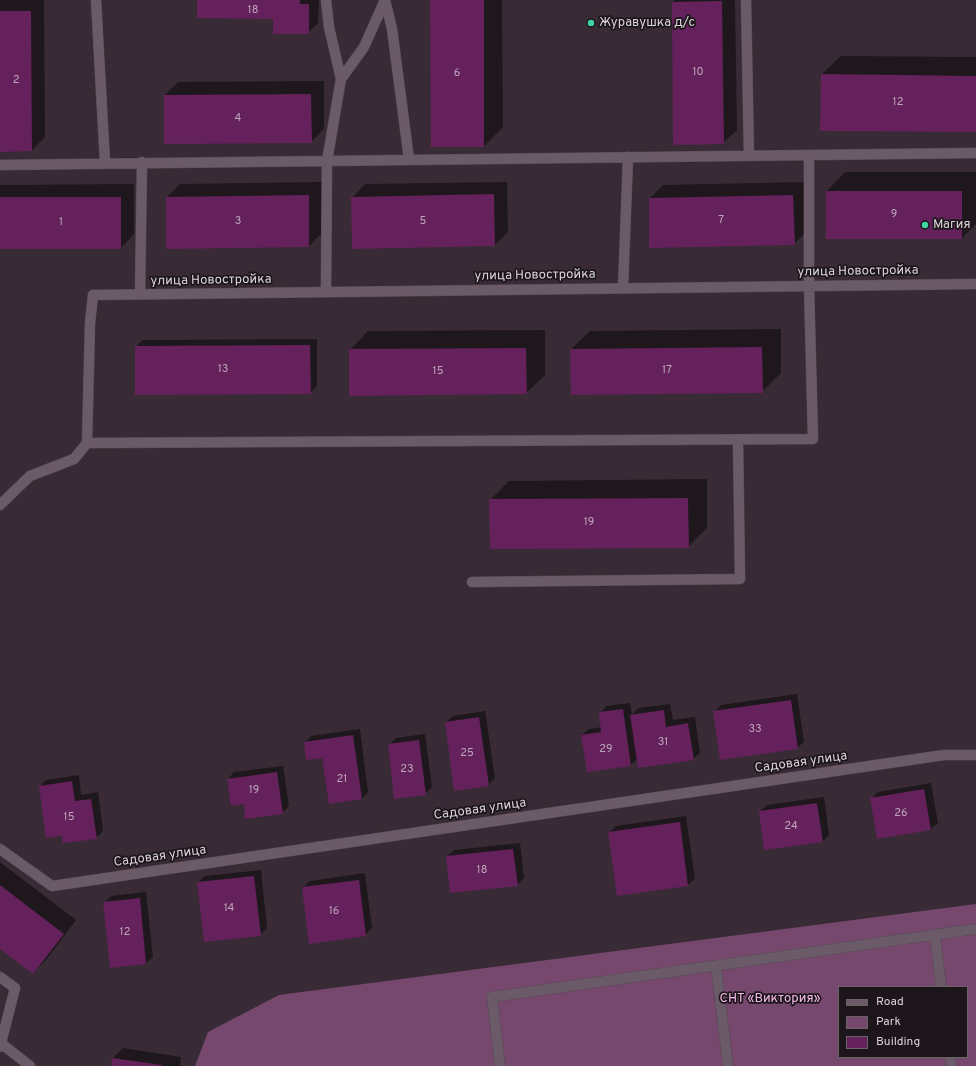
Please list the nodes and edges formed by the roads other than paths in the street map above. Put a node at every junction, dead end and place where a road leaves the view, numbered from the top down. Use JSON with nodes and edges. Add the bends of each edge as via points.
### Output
{"nodes":[{"id":1,"x":96,"y":0,"type":"edge"},
{"id":2,"x":326,"y":0,"type":"edge"},
{"id":3,"x":385,"y":0,"type":"edge"},
{"id":4,"x":746,"y":0,"type":"edge"},
{"id":5,"x":341,"y":79,"type":"junction"},
{"id":6,"x":976,"y":154,"type":"edge"},
{"id":7,"x":810,"y":155,"type":"junction"},
{"id":8,"x":750,"y":156,"type":"junction"},
{"id":9,"x":628,"y":157,"type":"junction"},
{"id":10,"x":327,"y":160,"type":"junction"},
{"id":11,"x":409,"y":160,"type":"junction"},
{"id":12,"x":142,"y":162,"type":"junction"},
{"id":13,"x":105,"y":163,"type":"junction"},
{"id":14,"x":0,"y":165,"type":"edge"},
{"id":15,"x":976,"y":284,"type":"edge"},
{"id":16,"x":809,"y":286,"type":"junction"},
{"id":17,"x":623,"y":288,"type":"junction"},
{"id":18,"x":326,"y":292,"type":"junction"},
{"id":19,"x":140,"y":294,"type":"junction"},
{"id":20,"x":738,"y":440,"type":"junction"},
{"id":21,"x":87,"y":443,"type":"junction"},
{"id":22,"x":0,"y":505,"type":"edge"},
{"id":23,"x":472,"y":582,"type":"dead end"},
{"id":24,"x":976,"y":755,"type":"edge"},
{"id":25,"x":0,"y":849,"type":"edge"},
{"id":26,"x":976,"y":930,"type":"edge"},
{"id":27,"x":935,"y":935,"type":"junction"},
{"id":28,"x":716,"y":966,"type":"junction"},
{"id":29,"x":0,"y":977,"type":"edge"},
{"id":30,"x":941,"y":986,"type":"edge"},
{"id":31,"x":1,"y":1045,"type":"edge"},
{"id":32,"x":30,"y":1066,"type":"edge"},
{"id":33,"x":500,"y":1066,"type":"edge"},
{"id":34,"x":728,"y":1066,"type":"edge"}],
"edges":[{"from":1,"to":13,"type":"street"},
{"from":2,"to":5,"type":"street","via":[[329,27]]},
{"from":3,"to":5,"type":"street","via":[[364,47]]},
{"from":3,"to":11,"type":"street","via":[[392,29]]},
{"from":4,"to":8,"type":"street"},
{"from":5,"to":10,"type":"street"},
{"from":6,"to":7,"type":"street"},
{"from":7,"to":8,"type":"street"},
{"from":7,"to":16,"type":"street"},
{"from":8,"to":9,"type":"street"},
{"from":9,"to":11,"type":"street"},
{"from":9,"to":17,"type":"street"},
{"from":10,"to":11,"type":"street"},
{"from":10,"to":12,"type":"street"},
{"from":10,"to":18,"type":"street"},
{"from":12,"to":13,"type":"street"},
{"from":12,"to":19,"type":"street"},
{"from":13,"to":14,"type":"street"},
{"from":15,"to":16,"type":"street","name":"улица Новостройка"},
{"from":16,"to":17,"type":"street","name":"улица Новостройка"},
{"from":16,"to":20,"type":"street","via":[[813,439]]},
{"from":17,"to":18,"type":"street","name":"улица Новостройка"},
{"from":18,"to":19,"type":"street","name":"улица Новостройка"},
{"from":19,"to":21,"type":"street","name":"улица Новостройка","via":[[93,295]]},
{"from":20,"to":21,"type":"street"},
{"from":20,"to":23,"type":"street","via":[[740,579]]},
{"from":21,"to":22,"type":"street","via":[[74,459],[30,476]]},
{"from":24,"to":25,"type":"street","name":"Садовая улица","via":[[936,756],[52,886]]},
{"from":26,"to":27,"type":"street"},
{"from":27,"to":28,"type":"street"},
{"from":27,"to":30,"type":"street"},
{"from":28,"to":33,"type":"street","via":[[492,997]]},
{"from":28,"to":34,"type":"street"},
{"from":29,"to":31,"type":"street","via":[[15,988]]},
{"from":31,"to":32,"type":"street"}]}
